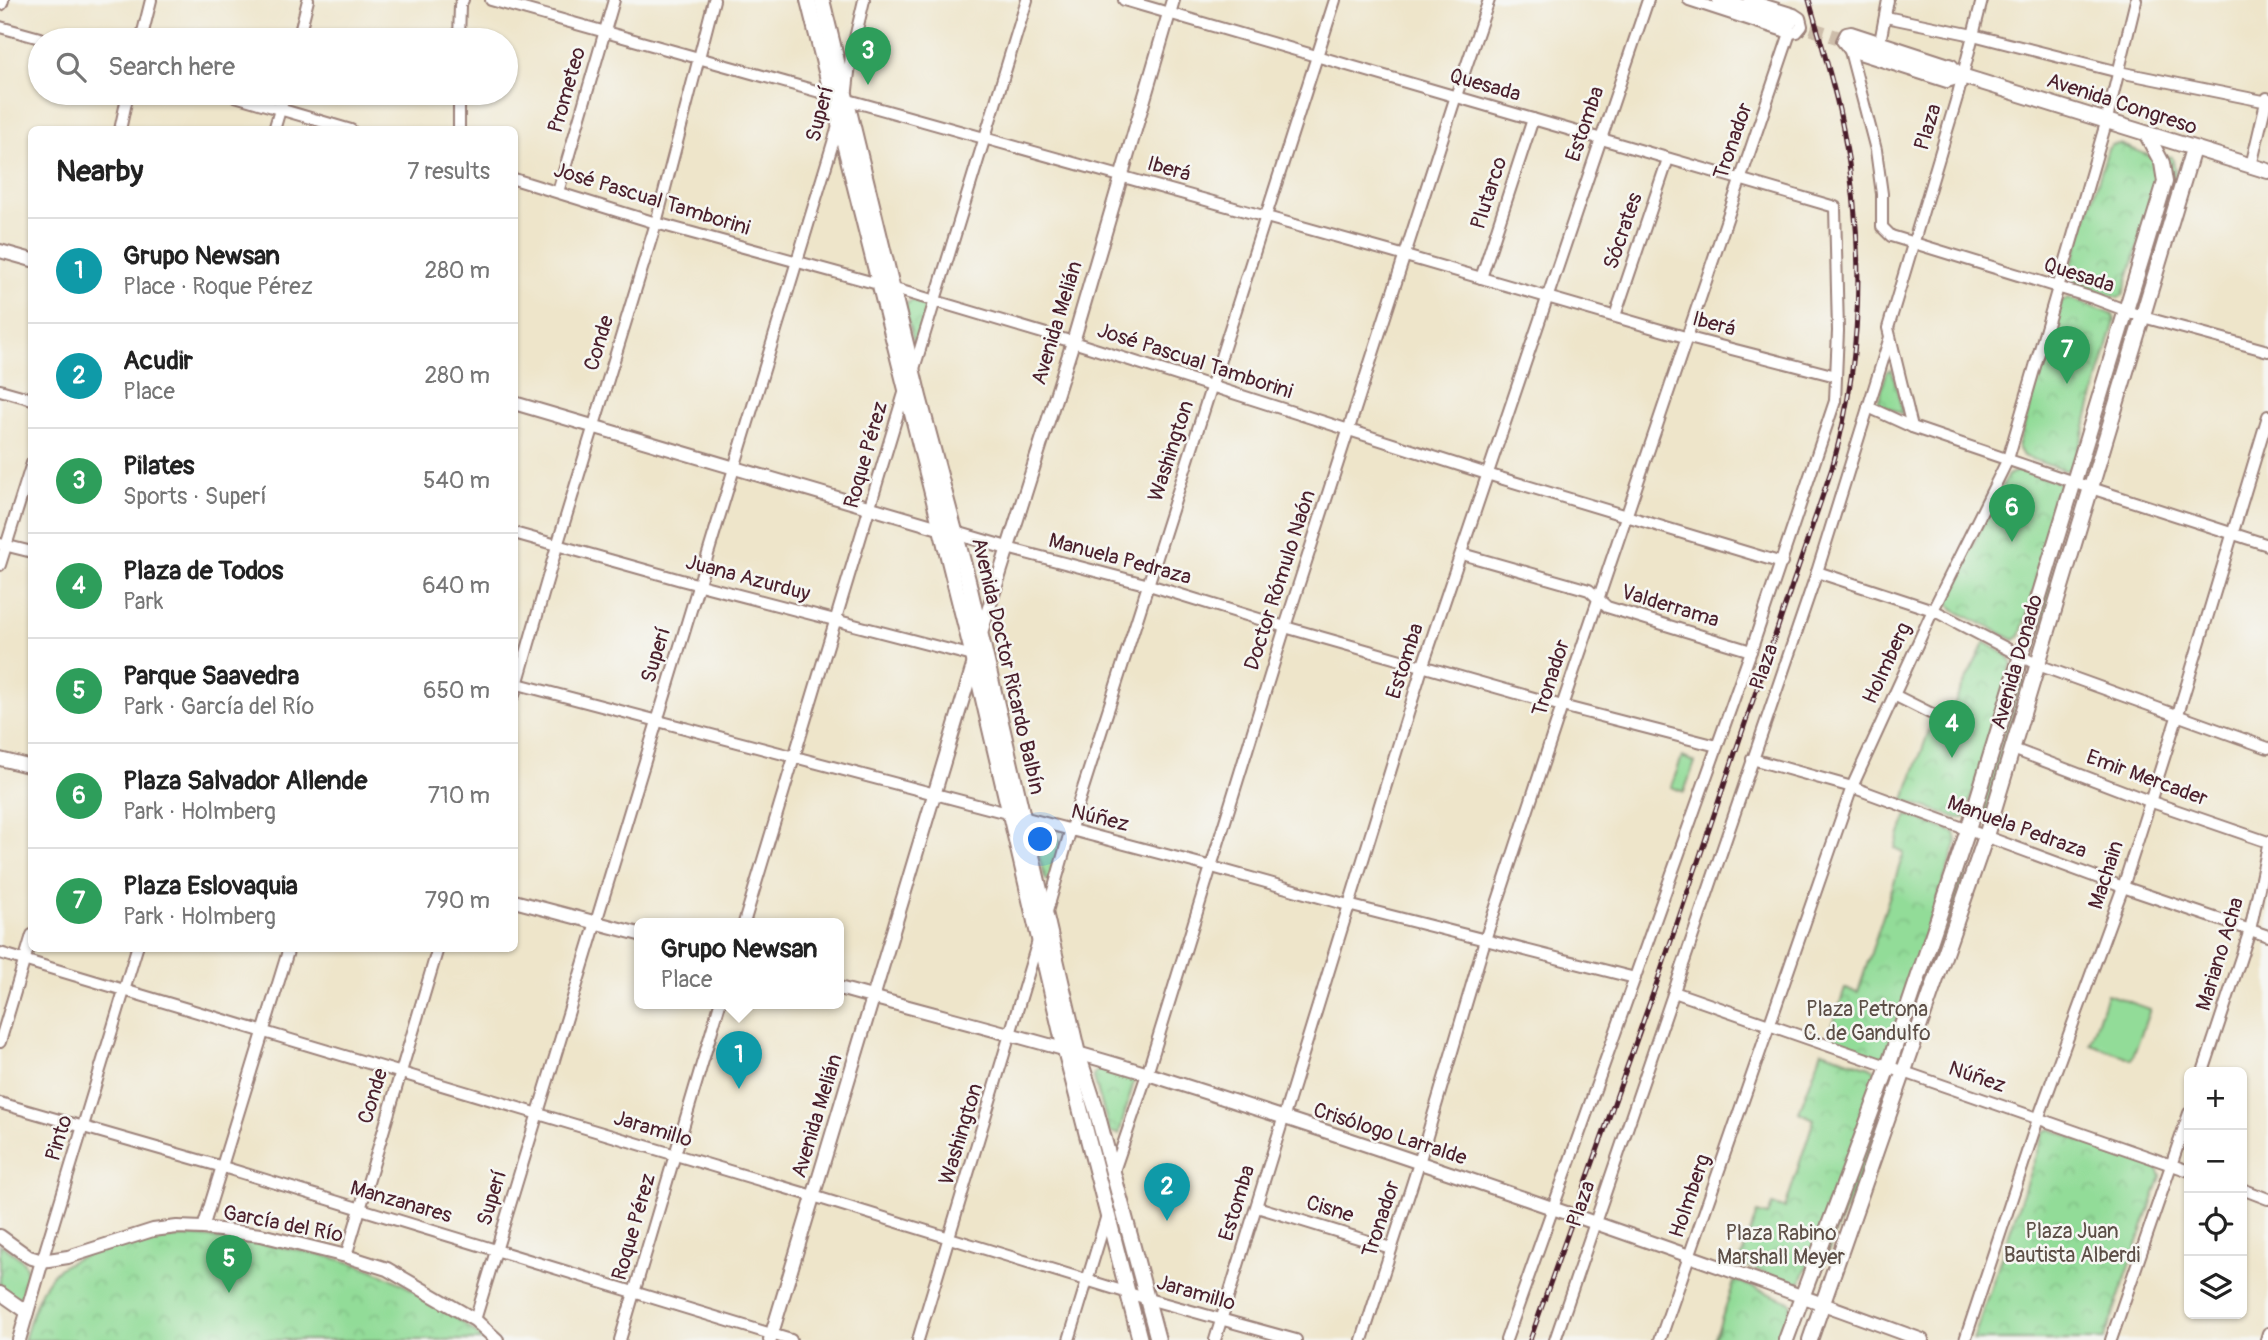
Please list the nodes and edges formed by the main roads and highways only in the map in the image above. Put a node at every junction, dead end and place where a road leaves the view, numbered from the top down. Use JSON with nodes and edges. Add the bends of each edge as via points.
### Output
{"nodes":[{"id":1,"x":808,"y":0,"type":"edge"},
{"id":2,"x":822,"y":0,"type":"edge"},
{"id":3,"x":1720,"y":0,"type":"edge"},
{"id":4,"x":1790,"y":27,"type":"tunnel mouth"},
{"id":5,"x":1851,"y":47,"type":"tunnel mouth"},
{"id":6,"x":839,"y":98,"type":"junction"},
{"id":7,"x":2147,"y":135,"type":"junction"},
{"id":8,"x":2193,"y":149,"type":"junction"},
{"id":9,"x":2268,"y":171,"type":"edge"},
{"id":10,"x":1015,"y":816,"type":"junction"},
{"id":11,"x":1071,"y":1052,"type":"junction"},
{"id":12,"x":1140,"y":1340,"type":"edge"},
{"id":13,"x":1158,"y":1340,"type":"edge"},
{"id":14,"x":1786,"y":1340,"type":"edge"},
{"id":15,"x":1810,"y":1340,"type":"edge"}],
"edges":[{"from":1,"to":6,"type":"main road","name":"Avenida Doctor Ricardo Balbín"},
{"from":2,"to":6,"type":"main road","name":"Avenida Doctor Ricardo Balbín"},
{"from":3,"to":4,"type":"main road"},
{"from":5,"to":7,"type":"main road","name":"Avenida Congreso"},
{"from":6,"to":10,"type":"main road","name":"Avenida Doctor Ricardo Balbín","via":[[956,534],[981,636]]},
{"from":6,"to":10,"type":"main road","name":"Avenida Doctor Ricardo Balbín","via":[[840,121],[878,284]]},
{"from":7,"to":8,"type":"main road","name":"Avenida Congreso"},
{"from":7,"to":14,"type":"main road","via":[[2162,163],[2165,182],[1968,830],[1888,1067]]},
{"from":8,"to":9,"type":"main road","name":"Avenida Congreso"},
{"from":8,"to":15,"type":"main road","name":"Avenida Donado","via":[[1986,836]]},
{"from":10,"to":11,"type":"main road","name":"Avenida Doctor Ricardo Balbín","via":[[1039,938]]},
{"from":10,"to":11,"type":"main road","name":"Avenida Doctor Ricardo Balbín","via":[[1046,915]]},
{"from":11,"to":12,"type":"main road","name":"Avenida Doctor Ricardo Balbín"},
{"from":11,"to":13,"type":"main road","name":"Avenida Doctor Ricardo Balbín","via":[[1113,1174]]}]}
